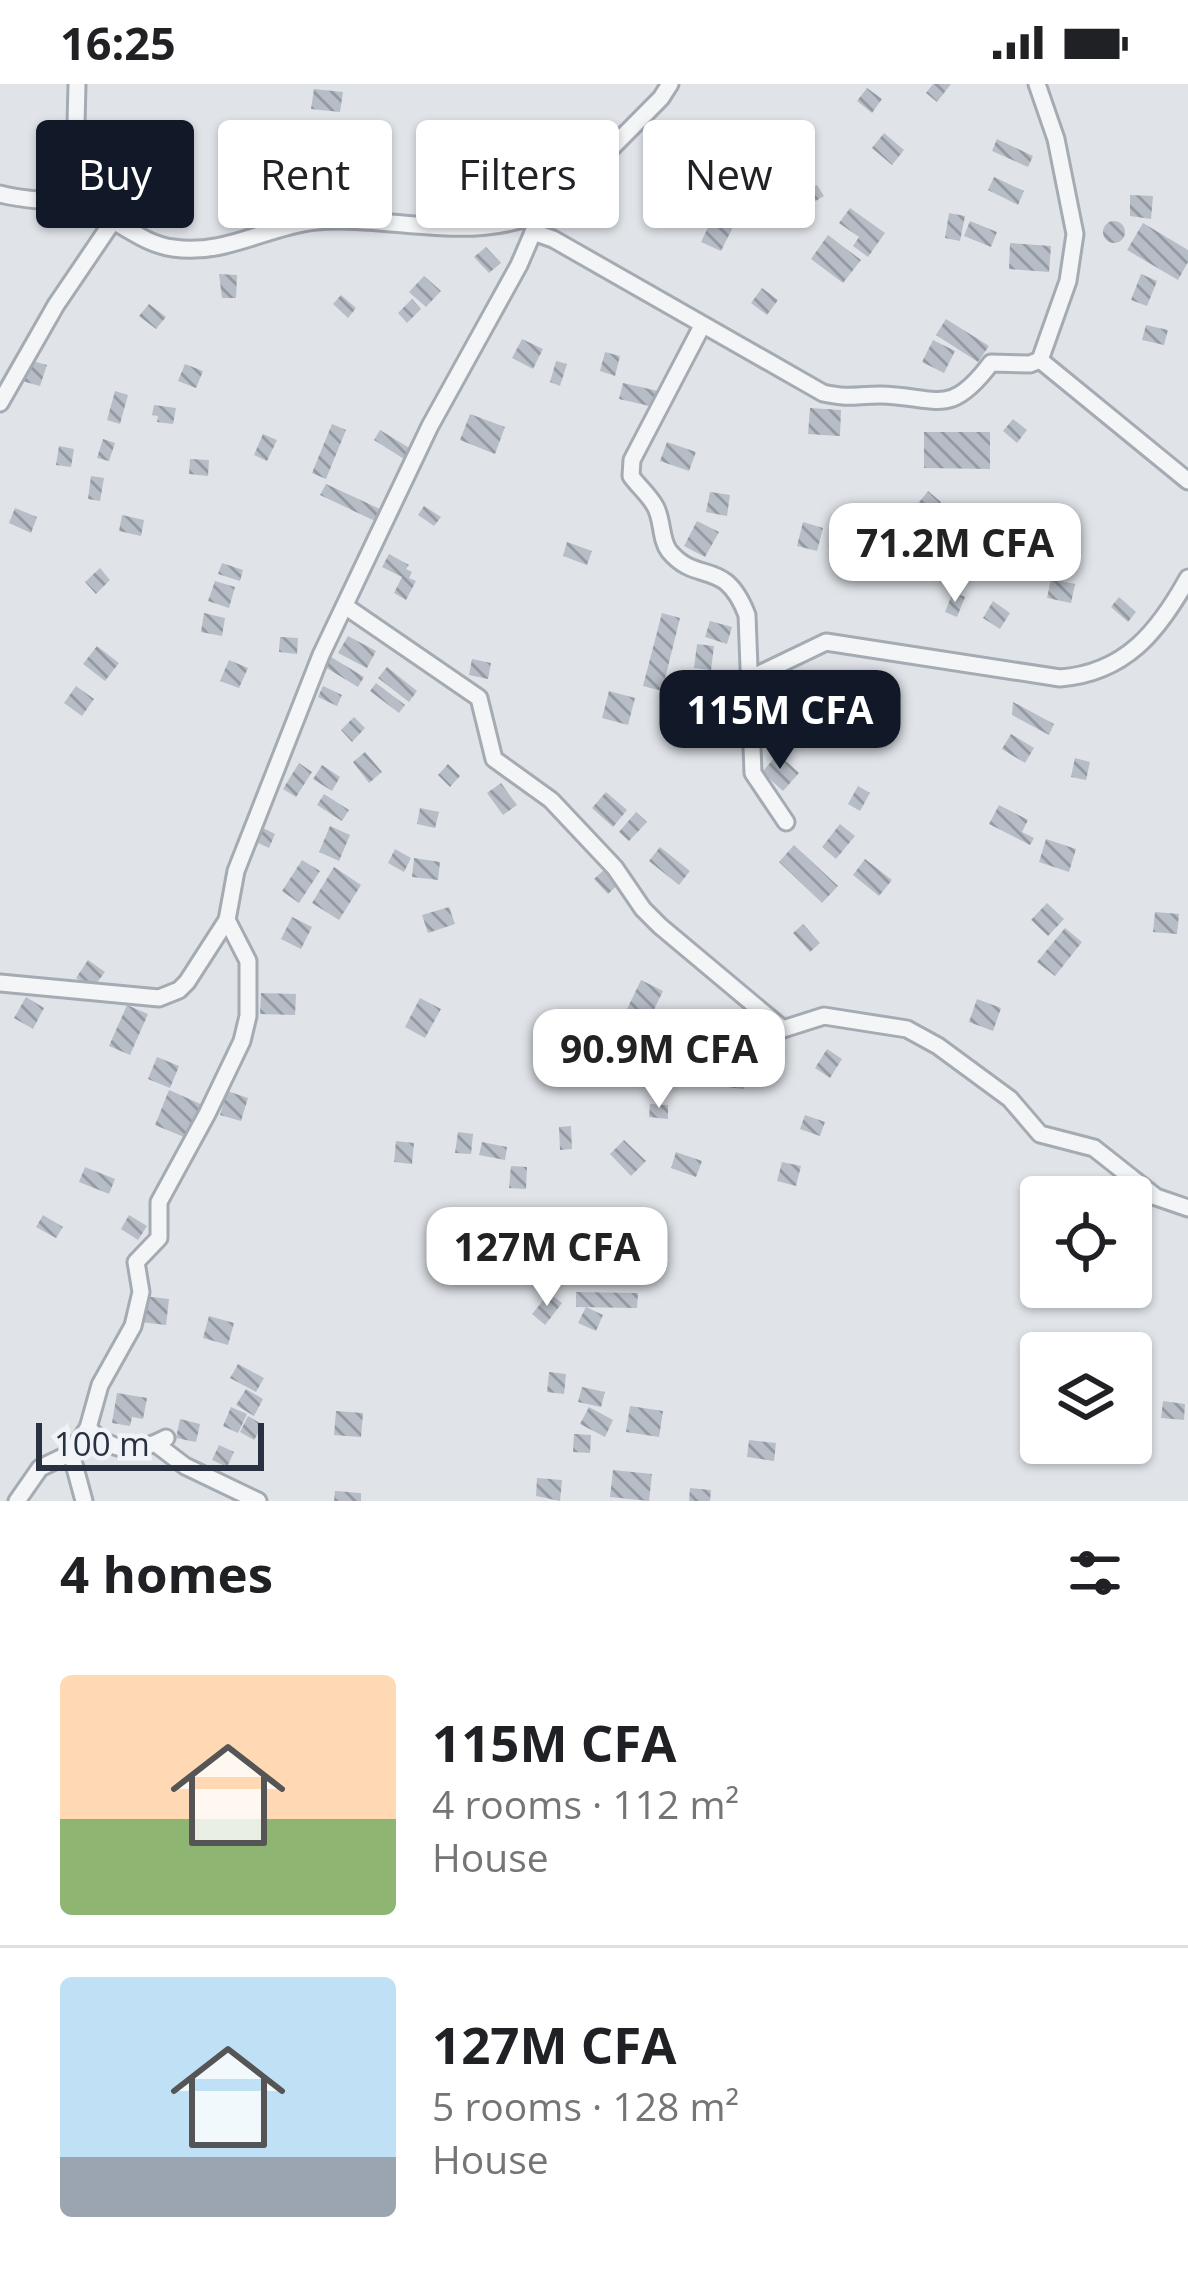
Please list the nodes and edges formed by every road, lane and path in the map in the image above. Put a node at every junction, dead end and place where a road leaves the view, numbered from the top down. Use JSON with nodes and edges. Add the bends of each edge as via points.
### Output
{"nodes":[{"id":1,"x":77,"y":84,"type":"edge"},
{"id":2,"x":670,"y":84,"type":"edge"},
{"id":3,"x":1037,"y":84,"type":"edge"},
{"id":4,"x":76,"y":120,"type":"edge"},
{"id":5,"x":619,"y":140,"type":"edge"},
{"id":6,"x":0,"y":194,"type":"edge"},
{"id":7,"x":36,"y":199,"type":"edge"},
{"id":8,"x":416,"y":225,"type":"edge"},
{"id":9,"x":108,"y":228,"type":"edge"},
{"id":10,"x":128,"y":228,"type":"edge"},
{"id":11,"x":535,"y":228,"type":"edge"},
{"id":12,"x":533,"y":232,"type":"junction"},
{"id":13,"x":703,"y":326,"type":"junction"},
{"id":14,"x":1040,"y":360,"type":"junction"},
{"id":15,"x":0,"y":403,"type":"edge"},
{"id":16,"x":1188,"y":481,"type":"edge"},
{"id":17,"x":1188,"y":578,"type":"edge"},
{"id":18,"x":345,"y":606,"type":"junction"},
{"id":19,"x":751,"y":678,"type":"junction"},
{"id":20,"x":786,"y":822,"type":"dead end"},
{"id":21,"x":227,"y":920,"type":"junction"},
{"id":22,"x":0,"y":983,"type":"edge"},
{"id":23,"x":1188,"y":1208,"type":"edge"},
{"id":24,"x":88,"y":1428,"type":"junction"},
{"id":25,"x":71,"y":1453,"type":"junction"},
{"id":26,"x":17,"y":1501,"type":"edge"},
{"id":27,"x":84,"y":1501,"type":"edge"},
{"id":28,"x":258,"y":1501,"type":"edge"}],
"edges":[{"from":1,"to":4,"type":"street"},
{"from":2,"to":5,"type":"street"},
{"from":3,"to":14,"type":"street","via":[[1075,234]]},
{"from":6,"to":7,"type":"street"},
{"from":8,"to":10,"type":"street","via":[[314,221],[208,249],[170,248]]},
{"from":9,"to":15,"type":"street"},
{"from":11,"to":12,"type":"street"},
{"from":12,"to":13,"type":"street"},
{"from":12,"to":18,"type":"street"},
{"from":13,"to":14,"type":"street","via":[[823,393],[853,400],[938,403],[971,389],[991,363]]},
{"from":13,"to":19,"type":"street","via":[[632,460],[631,476],[656,506],[667,550],[726,579],[739,595]]},
{"from":14,"to":16,"type":"street"},
{"from":17,"to":19,"type":"street","via":[[1142,645],[1080,676],[826,642]]},
{"from":18,"to":21,"type":"street","via":[[236,872]]},
{"from":18,"to":23,"type":"street","via":[[478,698],[494,759],[551,800],[643,909],[783,1029],[824,1016],[907,1029],[1010,1099],[1040,1134],[1094,1148],[1156,1197]]},
{"from":19,"to":20,"type":"street","via":[[753,773]]},
{"from":21,"to":22,"type":"street","via":[[188,982],[170,995]]},
{"from":21,"to":24,"type":"street","via":[[251,977],[242,1041],[159,1202],[159,1238],[136,1262],[141,1292],[133,1326],[100,1385]]},
{"from":24,"to":25,"type":"street"},
{"from":24,"to":28,"type":"street","via":[[116,1449],[166,1438],[156,1444],[185,1466]]},
{"from":25,"to":26,"type":"street","via":[[40,1468]]},
{"from":25,"to":27,"type":"street"}]}
